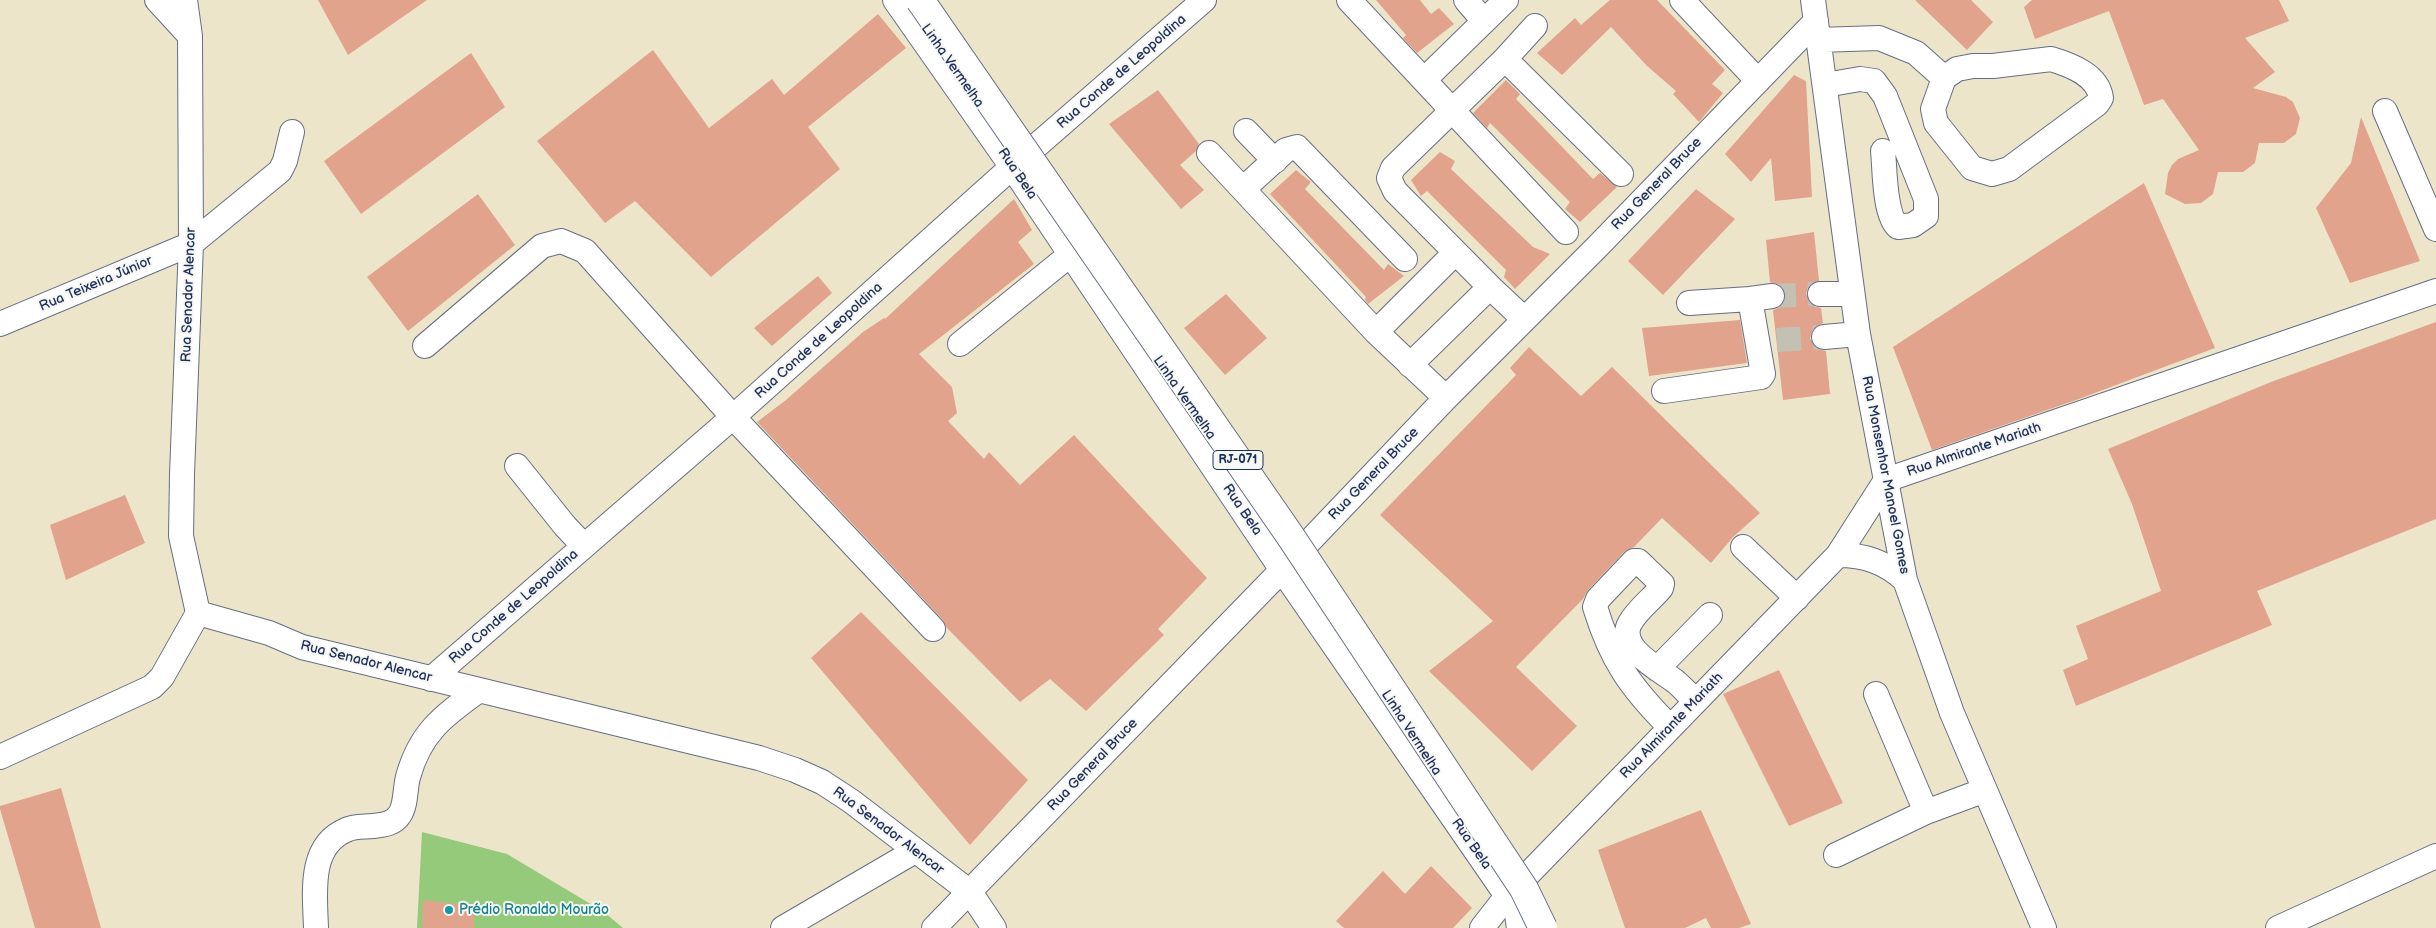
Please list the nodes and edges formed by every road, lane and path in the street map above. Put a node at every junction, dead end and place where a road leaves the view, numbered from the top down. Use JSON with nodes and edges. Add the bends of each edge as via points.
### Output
{"nodes":[{"id":1,"x":157,"y":0,"type":"edge"},
{"id":2,"x":186,"y":0,"type":"edge"},
{"id":3,"x":895,"y":0,"type":"edge"},
{"id":4,"x":906,"y":0,"type":"edge"},
{"id":5,"x":920,"y":0,"type":"edge"},
{"id":6,"x":1204,"y":0,"type":"edge"},
{"id":7,"x":1349,"y":0,"type":"edge"},
{"id":8,"x":1466,"y":0,"type":"edge"},
{"id":9,"x":1506,"y":0,"type":"edge"},
{"id":10,"x":1682,"y":0,"type":"edge"},
{"id":11,"x":1484,"y":20,"type":"junction"},
{"id":12,"x":1816,"y":20,"type":"edge"},
{"id":13,"x":1535,"y":26,"type":"dead end"},
{"id":14,"x":190,"y":36,"type":"junction"},
{"id":15,"x":1505,"y":59,"type":"junction"},
{"id":16,"x":1944,"y":78,"type":"junction"},
{"id":17,"x":1424,"y":80,"type":"junction"},
{"id":18,"x":1758,"y":81,"type":"junction"},
{"id":19,"x":1825,"y":85,"type":"junction"},
{"id":20,"x":1452,"y":111,"type":"junction"},
{"id":21,"x":2385,"y":111,"type":"dead end"},
{"id":22,"x":1246,"y":131,"type":"dead end"},
{"id":23,"x":292,"y":132,"type":"dead end"},
{"id":24,"x":1883,"y":150,"type":"dead end"},
{"id":25,"x":1209,"y":153,"type":"dead end"},
{"id":26,"x":1275,"y":160,"type":"junction"},
{"id":27,"x":1012,"y":167,"type":"junction"},
{"id":28,"x":1621,"y":174,"type":"dead end"},
{"id":29,"x":1243,"y":189,"type":"junction"},
{"id":30,"x":2436,"y":229,"type":"edge"},
{"id":31,"x":1566,"y":232,"type":"dead end"},
{"id":32,"x":191,"y":244,"type":"junction"},
{"id":33,"x":1455,"y":253,"type":"junction"},
{"id":34,"x":1071,"y":254,"type":"junction"},
{"id":35,"x":1405,"y":258,"type":"dead end"},
{"id":36,"x":1490,"y":288,"type":"junction"},
{"id":37,"x":2436,"y":291,"type":"edge"},
{"id":38,"x":1820,"y":294,"type":"tunnel mouth"},
{"id":39,"x":1852,"y":294,"type":"junction"},
{"id":40,"x":1689,"y":303,"type":"dead end"},
{"id":41,"x":1524,"y":319,"type":"junction"},
{"id":42,"x":0,"y":324,"type":"edge"},
{"id":43,"x":1376,"y":332,"type":"junction"},
{"id":44,"x":1858,"y":334,"type":"junction"},
{"id":45,"x":1824,"y":337,"type":"tunnel mouth"},
{"id":46,"x":960,"y":344,"type":"dead end"},
{"id":47,"x":425,"y":346,"type":"dead end"},
{"id":48,"x":1410,"y":365,"type":"junction"},
{"id":49,"x":1664,"y":391,"type":"dead end"},
{"id":50,"x":1446,"y":398,"type":"junction"},
{"id":51,"x":733,"y":417,"type":"junction"},
{"id":52,"x":517,"y":466,"type":"dead end"},
{"id":53,"x":1886,"y":480,"type":"junction"},
{"id":54,"x":584,"y":546,"type":"junction"},
{"id":55,"x":1743,"y":547,"type":"dead end"},
{"id":56,"x":1838,"y":555,"type":"junction"},
{"id":57,"x":1282,"y":570,"type":"junction"},
{"id":58,"x":1905,"y":580,"type":"junction"},
{"id":59,"x":1797,"y":598,"type":"junction"},
{"id":60,"x":198,"y":613,"type":"junction"},
{"id":61,"x":1710,"y":615,"type":"dead end"},
{"id":62,"x":932,"y":629,"type":"dead end"},
{"id":63,"x":1657,"y":669,"type":"junction"},
{"id":64,"x":431,"y":679,"type":"junction"},
{"id":65,"x":478,"y":691,"type":"junction"},
{"id":66,"x":1876,"y":694,"type":"dead end"},
{"id":67,"x":1696,"y":701,"type":"junction"},
{"id":68,"x":1670,"y":727,"type":"junction"},
{"id":69,"x":0,"y":757,"type":"edge"},
{"id":70,"x":1985,"y":790,"type":"junction"},
{"id":71,"x":1926,"y":812,"type":"junction"},
{"id":72,"x":915,"y":851,"type":"junction"},
{"id":73,"x":1836,"y":855,"type":"dead end"},
{"id":74,"x":2436,"y":856,"type":"edge"},
{"id":75,"x":970,"y":892,"type":"junction"},
{"id":76,"x":1511,"y":895,"type":"junction"},
{"id":77,"x":316,"y":928,"type":"edge"},
{"id":78,"x":783,"y":928,"type":"edge"},
{"id":79,"x":934,"y":928,"type":"edge"},
{"id":80,"x":994,"y":928,"type":"edge"},
{"id":81,"x":1482,"y":928,"type":"edge"},
{"id":82,"x":1521,"y":928,"type":"edge"},
{"id":83,"x":1532,"y":928,"type":"edge"},
{"id":84,"x":1542,"y":928,"type":"edge"},
{"id":85,"x":2044,"y":928,"type":"edge"},
{"id":86,"x":2278,"y":928,"type":"edge"}],
"edges":[{"from":1,"to":14,"type":"street"},
{"from":2,"to":14,"type":"street","name":"Rua Senador Alencar"},
{"from":3,"to":27,"type":"street","name":"Rua Bela"},
{"from":4,"to":76,"type":"highway","name":"Linha Vermelha","number":"RJ-071","via":[[1287,544]]},
{"from":5,"to":84,"type":"highway","name":"Linha Vermelha","number":"RJ-071","bridge":true,"via":[[1296,545],[1524,889]]},
{"from":6,"to":27,"type":"street","name":"Rua Conde de Leopoldina"},
{"from":7,"to":17,"type":"street"},
{"from":8,"to":11,"type":"street"},
{"from":9,"to":11,"type":"street"},
{"from":10,"to":18,"type":"street"},
{"from":11,"to":17,"type":"street"},
{"from":12,"to":16,"type":"street","via":[[1879,38],[1916,53]]},
{"from":12,"to":18,"type":"street","name":"Rua General Bruce"},
{"from":12,"to":19,"type":"street","name":"Rua Monsenhor Manoel Gomes"},
{"from":13,"to":15,"type":"street"},
{"from":14,"to":32,"type":"street","name":"Rua Senador Alencar"},
{"from":15,"to":20,"type":"street"},
{"from":15,"to":28,"type":"street"},
{"from":16,"to":16,"type":"street","via":[[1957,69],[1973,66],[2051,59],[2077,66],[2100,90],[2101,98],[2009,169],[1992,174],[1972,168],[1936,123],[1933,109]]},
{"from":17,"to":20,"type":"street"},
{"from":18,"to":41,"type":"street","name":"Rua General Bruce"},
{"from":19,"to":24,"type":"street","via":[[1860,79],[1874,81],[1885,96],[1926,199],[1926,216],[1913,225],[1898,227],[1893,223]]},
{"from":19,"to":39,"type":"street","name":"Rua Monsenhor Manoel Gomes"},
{"from":20,"to":31,"type":"street"},
{"from":20,"to":33,"type":"street","via":[[1393,168],[1389,178],[1395,191]]},
{"from":21,"to":30,"type":"street"},
{"from":22,"to":26,"type":"street"},
{"from":23,"to":32,"type":"street","name":"Rua Teixeira Júnior","via":[[280,171]]},
{"from":25,"to":29,"type":"street"},
{"from":26,"to":29,"type":"street"},
{"from":26,"to":35,"type":"street","via":[[1286,150],[1297,147]]},
{"from":27,"to":34,"type":"street","name":"Rua Bela"},
{"from":27,"to":51,"type":"street","name":"Rua Conde de Leopoldina"},
{"from":29,"to":43,"type":"street"},
{"from":32,"to":42,"type":"street","name":"Rua Teixeira Júnior"},
{"from":32,"to":60,"type":"street","name":"Rua Senador Alencar","via":[[182,536]]},
{"from":33,"to":36,"type":"street"},
{"from":33,"to":43,"type":"street"},
{"from":34,"to":46,"type":"street"},
{"from":34,"to":57,"type":"street","name":"Rua Bela"},
{"from":36,"to":41,"type":"street"},
{"from":36,"to":48,"type":"street"},
{"from":37,"to":53,"type":"street","name":"Rua Almirante Mariath"},
{"from":38,"to":39,"type":"street"},
{"from":39,"to":44,"type":"street","name":"Rua Monsenhor Manoel Gomes"},
{"from":40,"to":49,"type":"street","via":[[1761,297],[1767,341],[1763,374],[1761,377]]},
{"from":41,"to":50,"type":"street","name":"Rua General Bruce"},
{"from":43,"to":48,"type":"street"},
{"from":44,"to":45,"type":"street"},
{"from":44,"to":53,"type":"street","name":"Rua Monsenhor Manoel Gomes"},
{"from":47,"to":51,"type":"street","via":[[542,246],[561,241],[585,251]]},
{"from":48,"to":50,"type":"street"},
{"from":50,"to":57,"type":"street","name":"Rua General Bruce"},
{"from":51,"to":54,"type":"street","name":"Rua Conde de Leopoldina"},
{"from":51,"to":62,"type":"street"},
{"from":52,"to":54,"type":"street"},
{"from":53,"to":56,"type":"street","name":"Rua Almirante Mariath"},
{"from":53,"to":58,"type":"street","name":"Rua Monsenhor Manoel Gomes"},
{"from":54,"to":64,"type":"street","name":"Rua Conde de Leopoldina"},
{"from":55,"to":59,"type":"street"},
{"from":56,"to":58,"type":"street","via":[[1872,559]]},
{"from":56,"to":59,"type":"street","name":"Rua Almirante Mariath"},
{"from":57,"to":75,"type":"street","name":"Rua General Bruce"},
{"from":57,"to":76,"type":"street","name":"Rua Bela"},
{"from":58,"to":70,"type":"street","name":"Rua Monsenhor Manoel Gomes","via":[[1952,713]]},
{"from":59,"to":67,"type":"street","name":"Rua Almirante Mariath"},
{"from":60,"to":64,"type":"street","name":"Rua Senador Alencar","via":[[269,633],[302,647]]},
{"from":60,"to":69,"type":"street","via":[[162,677],[152,687]]},
{"from":61,"to":63,"type":"street"},
{"from":63,"to":67,"type":"street"},
{"from":63,"to":68,"type":"street","via":[[1636,651],[1628,630],[1630,623],[1662,584],[1638,561],[1634,561],[1598,599],[1595,607],[1615,660],[1631,686]]},
{"from":64,"to":65,"type":"street","name":"Rua Senador Alencar"},
{"from":65,"to":72,"type":"street","name":"Rua Senador Alencar","via":[[760,758],[795,770],[822,782],[851,801]]},
{"from":65,"to":77,"type":"street","via":[[444,715],[427,734],[408,777],[401,813],[393,822],[348,829],[332,837],[320,854],[315,885]]},
{"from":66,"to":71,"type":"street"},
{"from":67,"to":68,"type":"street","name":"Rua Almirante Mariath"},
{"from":68,"to":76,"type":"street","name":"Rua Almirante Mariath"},
{"from":70,"to":71,"type":"street"},
{"from":70,"to":85,"type":"street","name":"Rua Monsenhor Manoel Gomes"},
{"from":71,"to":73,"type":"street"},
{"from":72,"to":75,"type":"street","name":"Rua Senador Alencar"},
{"from":72,"to":78,"type":"street"},
{"from":74,"to":86,"type":"street"},
{"from":75,"to":79,"type":"street","name":"Rua General Bruce"},
{"from":75,"to":80,"type":"street","name":"Rua Senador Alencar"},
{"from":76,"to":81,"type":"street","name":"Rua Almirante Mariath"},
{"from":76,"to":82,"type":"highway"},
{"from":76,"to":83,"type":"highway","name":"Linha Vermelha","number":"RJ-071"}]}
